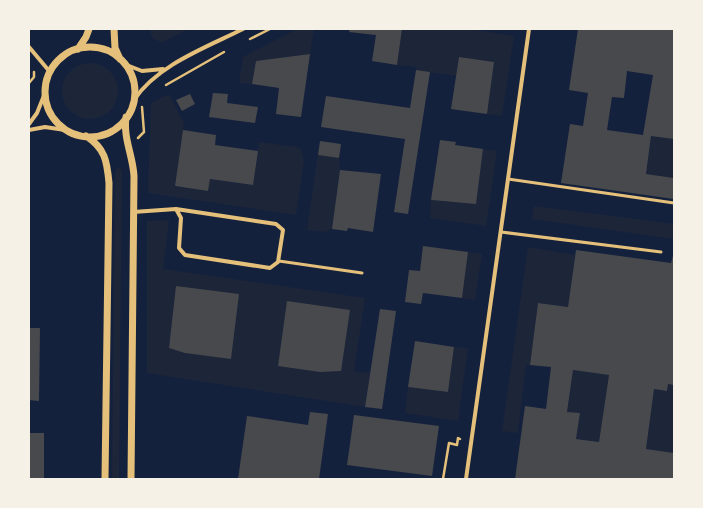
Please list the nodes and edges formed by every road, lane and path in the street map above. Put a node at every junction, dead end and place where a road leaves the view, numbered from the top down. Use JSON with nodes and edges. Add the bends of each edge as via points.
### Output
{"nodes":[{"id":1,"x":89,"y":29,"type":"edge"},
{"id":2,"x":114,"y":29,"type":"edge"},
{"id":3,"x":243,"y":29,"type":"edge"},
{"id":4,"x":270,"y":29,"type":"edge"},
{"id":5,"x":529,"y":29,"type":"edge"},
{"id":6,"x":244,"y":42,"type":"dead end"},
{"id":7,"x":29,"y":47,"type":"edge"},
{"id":8,"x":78,"y":49,"type":"junction"},
{"id":9,"x":226,"y":52,"type":"dead end"},
{"id":10,"x":122,"y":62,"type":"junction"},
{"id":11,"x":31,"y":66,"type":"dead end"},
{"id":12,"x":167,"y":68,"type":"junction"},
{"id":13,"x":50,"y":72,"type":"junction"},
{"id":14,"x":29,"y":84,"type":"edge"},
{"id":15,"x":162,"y":87,"type":"dead end"},
{"id":16,"x":45,"y":93,"type":"junction"},
{"id":17,"x":134,"y":100,"type":"junction"},
{"id":18,"x":142,"y":104,"type":"dead end"},
{"id":19,"x":126,"y":117,"type":"junction"},
{"id":20,"x":29,"y":124,"type":"edge"},
{"id":21,"x":29,"y":130,"type":"edge"},
{"id":22,"x":65,"y":130,"type":"junction"},
{"id":23,"x":86,"y":136,"type":"junction"},
{"id":24,"x":128,"y":144,"type":"junction"},
{"id":25,"x":508,"y":178,"type":"junction"},
{"id":26,"x":674,"y":203,"type":"edge"},
{"id":27,"x":176,"y":210,"type":"junction"},
{"id":28,"x":133,"y":212,"type":"junction"},
{"id":29,"x":501,"y":232,"type":"junction"},
{"id":30,"x":661,"y":252,"type":"dead end"},
{"id":31,"x":279,"y":261,"type":"junction"},
{"id":32,"x":362,"y":273,"type":"dead end"},
{"id":33,"x":471,"y":440,"type":"junction"},
{"id":34,"x":105,"y":479,"type":"edge"},
{"id":35,"x":131,"y":479,"type":"edge"},
{"id":36,"x":443,"y":479,"type":"edge"},
{"id":37,"x":466,"y":479,"type":"edge"}],
"edges":[{"from":1,"to":8,"type":"street"},
{"from":2,"to":10,"type":"street","via":[[116,48]]},
{"from":3,"to":12,"type":"street"},
{"from":4,"to":6,"type":"path"},
{"from":5,"to":25,"type":"street"},
{"from":7,"to":13,"type":"street"},
{"from":8,"to":10,"type":"street","via":[[93,47],[107,51]]},
{"from":8,"to":13,"type":"street","via":[[65,55]]},
{"from":9,"to":15,"type":"path"},
{"from":10,"to":12,"type":"street","via":[[142,71]]},
{"from":10,"to":17,"type":"street","via":[[129,71],[134,85]]},
{"from":11,"to":14,"type":"path","via":[[34,77]]},
{"from":12,"to":17,"type":"street","via":[[144,86]]},
{"from":13,"to":16,"type":"street"},
{"from":16,"to":20,"type":"street","via":[[37,113]]},
{"from":16,"to":22,"type":"street","via":[[47,107],[54,120]]},
{"from":17,"to":19,"type":"street"},
{"from":18,"to":24,"type":"path","via":[[144,132]]},
{"from":19,"to":23,"type":"street","via":[[108,133]]},
{"from":19,"to":24,"type":"street","via":[[125,133]]},
{"from":21,"to":22,"type":"street","via":[[45,127]]},
{"from":22,"to":23,"type":"street"},
{"from":23,"to":34,"type":"street","via":[[102,151],[109,183]]},
{"from":24,"to":28,"type":"street","via":[[133,166]]},
{"from":25,"to":26,"type":"lane"},
{"from":25,"to":29,"type":"street"},
{"from":27,"to":28,"type":"street"},
{"from":27,"to":31,"type":"street","via":[[276,224],[283,230]]},
{"from":27,"to":31,"type":"street","via":[[181,218],[179,248],[185,255],[270,268]]},
{"from":28,"to":35,"type":"street"},
{"from":29,"to":30,"type":"lane"},
{"from":29,"to":33,"type":"street"},
{"from":31,"to":32,"type":"lane"},
{"from":33,"to":36,"type":"path","via":[[458,438],[457,445],[448,443]]},
{"from":33,"to":37,"type":"street"}]}
